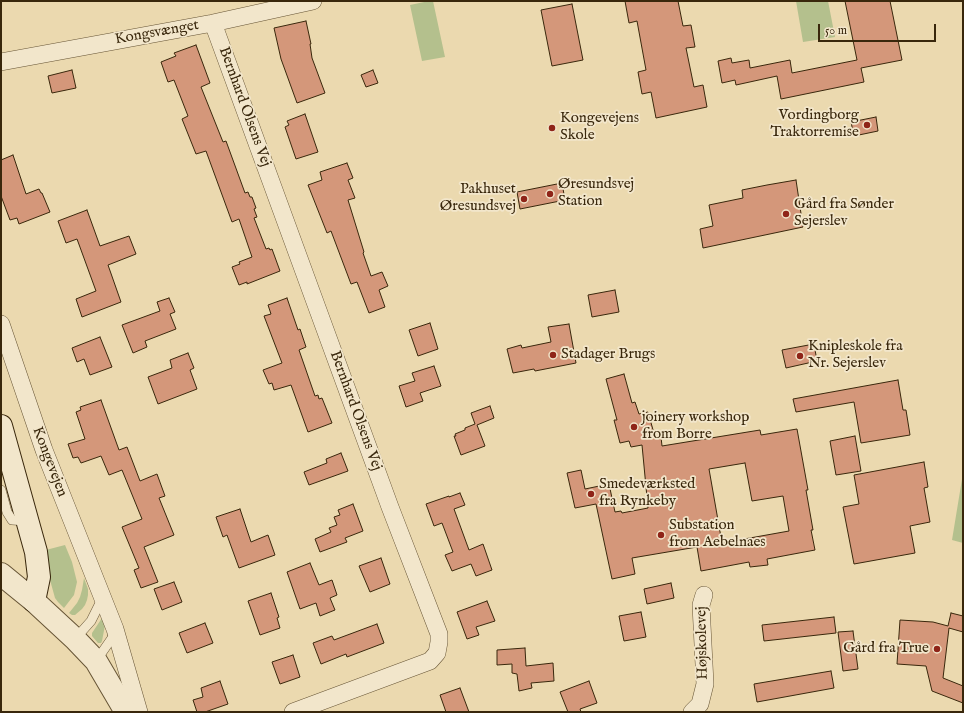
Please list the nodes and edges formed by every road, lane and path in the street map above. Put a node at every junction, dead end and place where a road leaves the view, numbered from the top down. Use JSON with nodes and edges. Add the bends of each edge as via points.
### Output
{"nodes":[{"id":1,"x":313,"y":1,"type":"edge"},
{"id":2,"x":213,"y":23,"type":"junction"},
{"id":3,"x":1,"y":62,"type":"edge"},
{"id":4,"x":1,"y":324,"type":"edge"},
{"id":5,"x":1,"y":426,"type":"edge"},
{"id":6,"x":1,"y":490,"type":"edge"},
{"id":7,"x":27,"y":521,"type":"junction"},
{"id":8,"x":1,"y":574,"type":"edge"},
{"id":9,"x":704,"y":595,"type":"dead end"},
{"id":10,"x":102,"y":597,"type":"junction"},
{"id":11,"x":34,"y":601,"type":"junction"},
{"id":12,"x":115,"y":629,"type":"junction"},
{"id":13,"x":75,"y":639,"type":"junction"},
{"id":14,"x":96,"y":661,"type":"junction"},
{"id":15,"x":126,"y":712,"type":"edge"},
{"id":16,"x":139,"y":712,"type":"edge"},
{"id":17,"x":293,"y":712,"type":"edge"},
{"id":18,"x":692,"y":712,"type":"edge"}],
"edges":[{"from":1,"to":2,"type":"street","name":"Kongsvænget"},
{"from":2,"to":3,"type":"street","name":"Kongsvænget"},
{"from":2,"to":17,"type":"street","name":"Bernhard Olsens Vej","via":[[390,508],[439,634],[437,653],[430,661]]},
{"from":4,"to":10,"type":"street","name":"Kongevejen","via":[[44,450]]},
{"from":5,"to":7,"type":"street"},
{"from":6,"to":7,"type":"lane","via":[[12,520]]},
{"from":7,"to":11,"type":"street","via":[[36,552],[39,577]]},
{"from":8,"to":11,"type":"street"},
{"from":9,"to":18,"type":"street","name":"Højskolevej","via":[[701,605],[705,684],[700,704]]},
{"from":10,"to":12,"type":"street","name":"Kongevejen"},
{"from":10,"to":13,"type":"lane","via":[[92,621]]},
{"from":11,"to":13,"type":"street"},
{"from":12,"to":14,"type":"lane","via":[[112,638]]},
{"from":12,"to":16,"type":"street","name":"Kongevejen"},
{"from":13,"to":14,"type":"street"},
{"from":14,"to":15,"type":"street"}]}
